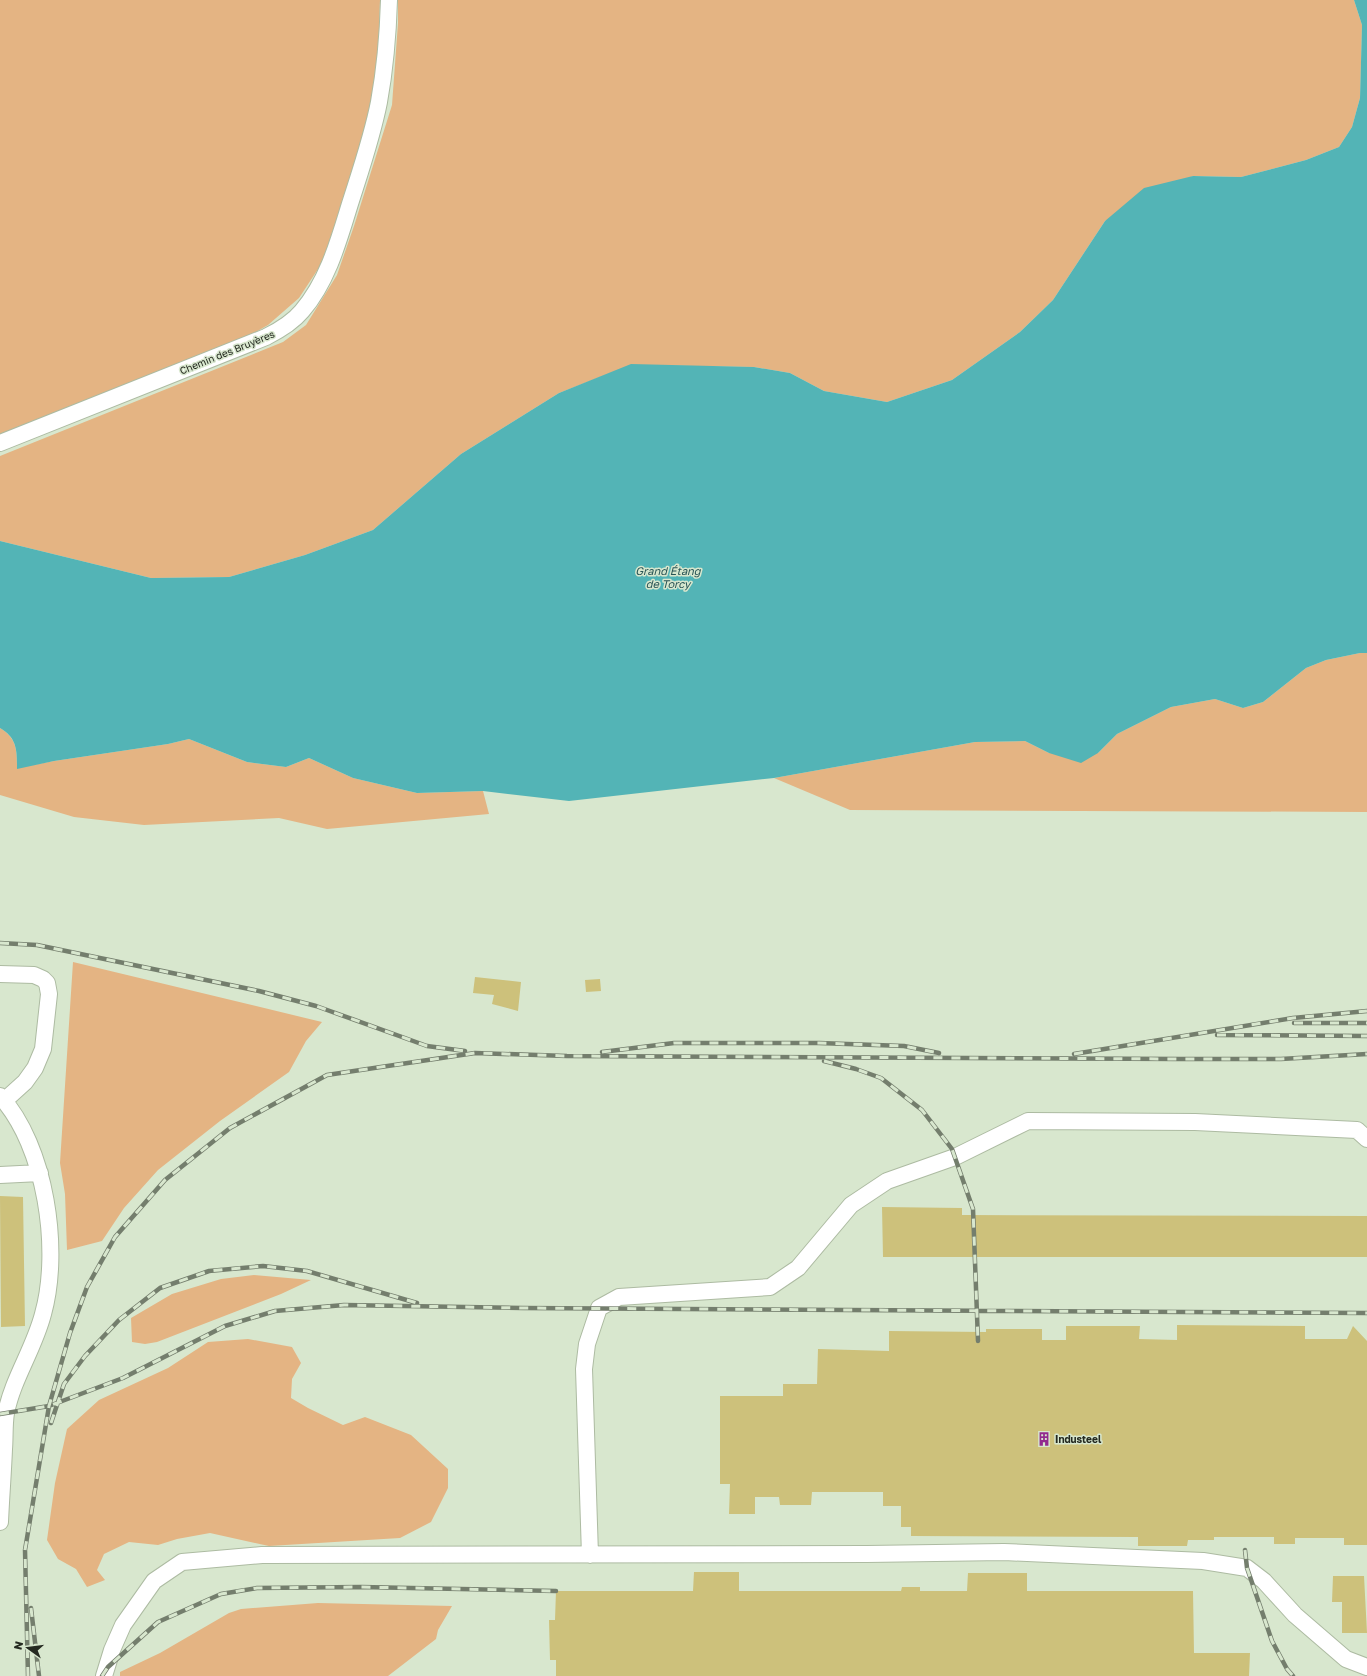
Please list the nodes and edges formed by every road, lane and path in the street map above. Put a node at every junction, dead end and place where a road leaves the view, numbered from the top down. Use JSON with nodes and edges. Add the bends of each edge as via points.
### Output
{"nodes":[{"id":1,"x":389,"y":0,"type":"edge"},
{"id":2,"x":0,"y":443,"type":"edge"},
{"id":3,"x":0,"y":974,"type":"edge"},
{"id":4,"x":2,"y":1098,"type":"edge"},
{"id":5,"x":1367,"y":1139,"type":"edge"},
{"id":6,"x":40,"y":1173,"type":"junction"},
{"id":7,"x":0,"y":1175,"type":"edge"},
{"id":8,"x":0,"y":1522,"type":"edge"},
{"id":9,"x":590,"y":1554,"type":"junction"},
{"id":10,"x":1367,"y":1667,"type":"edge"},
{"id":11,"x":104,"y":1676,"type":"edge"}],
"edges":[{"from":1,"to":2,"type":"street","name":"Chemin des Bruyères","via":[[385,63],[379,103],[368,147],[337,247],[314,294],[302,312],[287,326],[266,337]]},
{"from":3,"to":4,"type":"street","via":[[34,975],[47,983],[49,994],[43,1049],[35,1068],[24,1082]]},
{"from":4,"to":6,"type":"street","via":[[10,1107],[23,1132]]},
{"from":5,"to":9,"type":"street","via":[[1357,1130],[1202,1122],[1028,1121],[955,1157],[887,1181],[851,1204],[798,1268],[770,1287],[619,1296],[598,1308],[587,1344],[584,1369]]},
{"from":6,"to":7,"type":"street"},
{"from":6,"to":8,"type":"street","via":[[46,1198],[50,1240],[50,1285],[41,1321],[28,1356],[15,1380],[6,1414]]},
{"from":9,"to":10,"type":"street","via":[[1004,1552],[1203,1561],[1246,1568],[1264,1581],[1295,1615],[1346,1659]]},
{"from":9,"to":11,"type":"street","via":[[262,1555],[182,1562],[154,1581],[123,1626]]}]}
